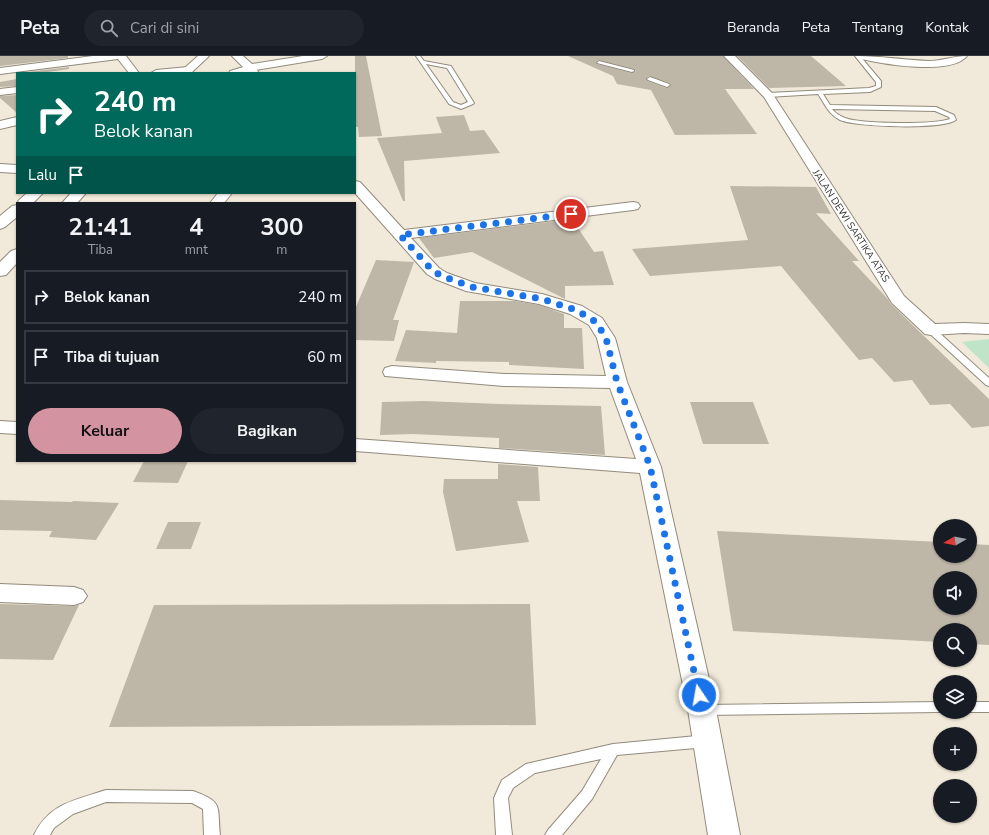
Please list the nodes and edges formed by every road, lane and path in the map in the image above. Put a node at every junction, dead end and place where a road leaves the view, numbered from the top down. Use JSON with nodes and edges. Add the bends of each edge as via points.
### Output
{"nodes":[{"id":1,"x":116,"y":56,"type":"edge"},
{"id":2,"x":121,"y":56,"type":"edge"},
{"id":3,"x":204,"y":56,"type":"edge"},
{"id":4,"x":237,"y":56,"type":"edge"},
{"id":5,"x":322,"y":56,"type":"edge"},
{"id":6,"x":418,"y":56,"type":"edge"},
{"id":7,"x":729,"y":56,"type":"edge"},
{"id":8,"x":857,"y":56,"type":"edge"},
{"id":9,"x":862,"y":56,"type":"edge"},
{"id":10,"x":962,"y":56,"type":"edge"},
{"id":11,"x":423,"y":62,"type":"junction"},
{"id":12,"x":599,"y":62,"type":"dead end"},
{"id":13,"x":0,"y":71,"type":"edge"},
{"id":14,"x":186,"y":71,"type":"edge"},
{"id":15,"x":252,"y":71,"type":"edge"},
{"id":16,"x":632,"y":71,"type":"dead end"},
{"id":17,"x":133,"y":72,"type":"edge"},
{"id":18,"x":171,"y":72,"type":"edge"},
{"id":19,"x":650,"y":79,"type":"dead end"},
{"id":20,"x":667,"y":85,"type":"dead end"},
{"id":21,"x":16,"y":90,"type":"edge"},
{"id":22,"x":0,"y":92,"type":"edge"},
{"id":23,"x":820,"y":93,"type":"junction"},
{"id":24,"x":768,"y":95,"type":"junction"},
{"id":25,"x":829,"y":108,"type":"junction"},
{"id":26,"x":16,"y":121,"type":"edge"},
{"id":27,"x":0,"y":125,"type":"edge"},
{"id":28,"x":0,"y":168,"type":"edge"},
{"id":29,"x":16,"y":169,"type":"edge"},
{"id":30,"x":356,"y":186,"type":"edge"},
{"id":31,"x":35,"y":194,"type":"edge"},
{"id":32,"x":78,"y":194,"type":"edge"},
{"id":33,"x":224,"y":194,"type":"edge"},
{"id":34,"x":25,"y":202,"type":"edge"},
{"id":35,"x":70,"y":202,"type":"edge"},
{"id":36,"x":218,"y":202,"type":"edge"},
{"id":37,"x":633,"y":206,"type":"dead end"},
{"id":38,"x":16,"y":210,"type":"edge"},
{"id":39,"x":0,"y":224,"type":"edge"},
{"id":40,"x":400,"y":235,"type":"junction"},
{"id":41,"x":16,"y":255,"type":"edge"},
{"id":42,"x":0,"y":271,"type":"edge"},
{"id":43,"x":989,"y":329,"type":"edge"},
{"id":44,"x":931,"y":330,"type":"junction"},
{"id":45,"x":392,"y":372,"type":"dead end"},
{"id":46,"x":617,"y":382,"type":"junction"},
{"id":47,"x":989,"y":383,"type":"edge"},
{"id":48,"x":0,"y":427,"type":"edge"},
{"id":49,"x":16,"y":428,"type":"edge"},
{"id":50,"x":356,"y":445,"type":"edge"},
{"id":51,"x":650,"y":466,"type":"junction"},
{"id":52,"x":0,"y":593,"type":"edge"},
{"id":53,"x":74,"y":596,"type":"dead end"},
{"id":54,"x":933,"y":707,"type":"edge"},
{"id":55,"x":977,"y":707,"type":"edge"},
{"id":56,"x":989,"y":707,"type":"edge"},
{"id":57,"x":702,"y":710,"type":"junction"},
{"id":58,"x":707,"y":741,"type":"junction"},
{"id":59,"x":613,"y":750,"type":"junction"},
{"id":60,"x":42,"y":835,"type":"edge"},
{"id":61,"x":212,"y":835,"type":"edge"},
{"id":62,"x":504,"y":835,"type":"edge"},
{"id":63,"x":553,"y":835,"type":"edge"},
{"id":64,"x":724,"y":835,"type":"edge"}],
"edges":[{"from":1,"to":13,"type":"street"},
{"from":2,"to":17,"type":"street"},
{"from":3,"to":14,"type":"main road"},
{"from":4,"to":15,"type":"main road"},
{"from":5,"to":15,"type":"main road"},
{"from":6,"to":11,"type":"lane"},
{"from":7,"to":24,"type":"street","name":"JALAN DEWI SARTIKA ATAS"},
{"from":8,"to":23,"type":"lane","via":[[879,82],[878,87],[870,90]]},
{"from":9,"to":10,"type":"main road","via":[[927,64],[956,61]]},
{"from":11,"to":11,"type":"lane","via":[[451,103],[461,107],[471,103],[449,67]]},
{"from":12,"to":16,"type":"lane"},
{"from":14,"to":18,"type":"street"},
{"from":19,"to":20,"type":"lane"},
{"from":21,"to":22,"type":"street"},
{"from":23,"to":24,"type":"lane"},
{"from":23,"to":25,"type":"lane"},
{"from":24,"to":44,"type":"street","name":"JALAN DEWI SARTIKA ATAS","via":[[898,299]]},
{"from":25,"to":25,"type":"lane","via":[[842,119],[858,123],[953,120],[947,112],[936,109]]},
{"from":26,"to":27,"type":"main road"},
{"from":28,"to":29,"type":"street"},
{"from":30,"to":40,"type":"street"},
{"from":31,"to":34,"type":"main road"},
{"from":32,"to":35,"type":"main road"},
{"from":33,"to":36,"type":"street"},
{"from":37,"to":40,"type":"street"},
{"from":38,"to":39,"type":"main road"},
{"from":40,"to":46,"type":"street","via":[[433,271],[442,276],[472,287],[542,299],[576,310],[596,322],[606,338]]},
{"from":41,"to":42,"type":"main road"},
{"from":43,"to":44,"type":"street"},
{"from":44,"to":47,"type":"lane","name":"JALAN DEWI SARTIKA ATAS"},
{"from":45,"to":46,"type":"street","via":[[504,380]]},
{"from":46,"to":51,"type":"street"},
{"from":48,"to":49,"type":"street"},
{"from":50,"to":51,"type":"street"},
{"from":51,"to":57,"type":"street"},
{"from":52,"to":53,"type":"street"},
{"from":54,"to":57,"type":"lane"},
{"from":55,"to":56,"type":"lane"},
{"from":57,"to":58,"type":"street"},
{"from":58,"to":59,"type":"lane"},
{"from":58,"to":64,"type":"street"},
{"from":59,"to":62,"type":"lane","via":[[531,768],[506,784],[501,798]]},
{"from":59,"to":63,"type":"lane","via":[[588,795]]},
{"from":60,"to":61,"type":"lane","via":[[49,823],[68,809],[106,796],[193,797],[210,805]]}]}
